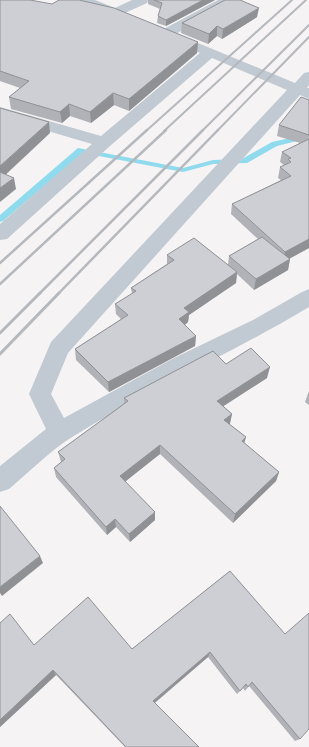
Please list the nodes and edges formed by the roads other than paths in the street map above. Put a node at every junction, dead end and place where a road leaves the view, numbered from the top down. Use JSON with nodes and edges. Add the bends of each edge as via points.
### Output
{"nodes":[{"id":1,"x":83,"y":0,"type":"edge"},
{"id":2,"x":142,"y":0,"type":"edge"},
{"id":3,"x":228,"y":0,"type":"edge"},
{"id":4,"x":116,"y":13,"type":"junction"},
{"id":5,"x":130,"y":19,"type":"edge"},
{"id":6,"x":152,"y":27,"type":"edge"},
{"id":7,"x":167,"y":33,"type":"junction"},
{"id":8,"x":210,"y":52,"type":"junction"},
{"id":9,"x":305,"y":86,"type":"edge"},
{"id":10,"x":0,"y":112,"type":"edge"},
{"id":11,"x":104,"y":142,"type":"junction"},
{"id":12,"x":0,"y":234,"type":"edge"},
{"id":13,"x":309,"y":297,"type":"edge"},
{"id":14,"x":60,"y":432,"type":"junction"},
{"id":15,"x":0,"y":481,"type":"edge"}],
"edges":[{"from":1,"to":4,"type":"street"},
{"from":2,"to":4,"type":"street"},
{"from":3,"to":7,"type":"street"},
{"from":4,"to":5,"type":"street"},
{"from":6,"to":7,"type":"street"},
{"from":7,"to":8,"type":"street"},
{"from":8,"to":9,"type":"street"},
{"from":8,"to":11,"type":"street"},
{"from":9,"to":14,"type":"street","via":[[59,348],[40,394]]},
{"from":10,"to":11,"type":"street"},
{"from":11,"to":12,"type":"street"},
{"from":13,"to":14,"type":"street","via":[[260,326],[180,365]]},
{"from":14,"to":15,"type":"street"}]}
